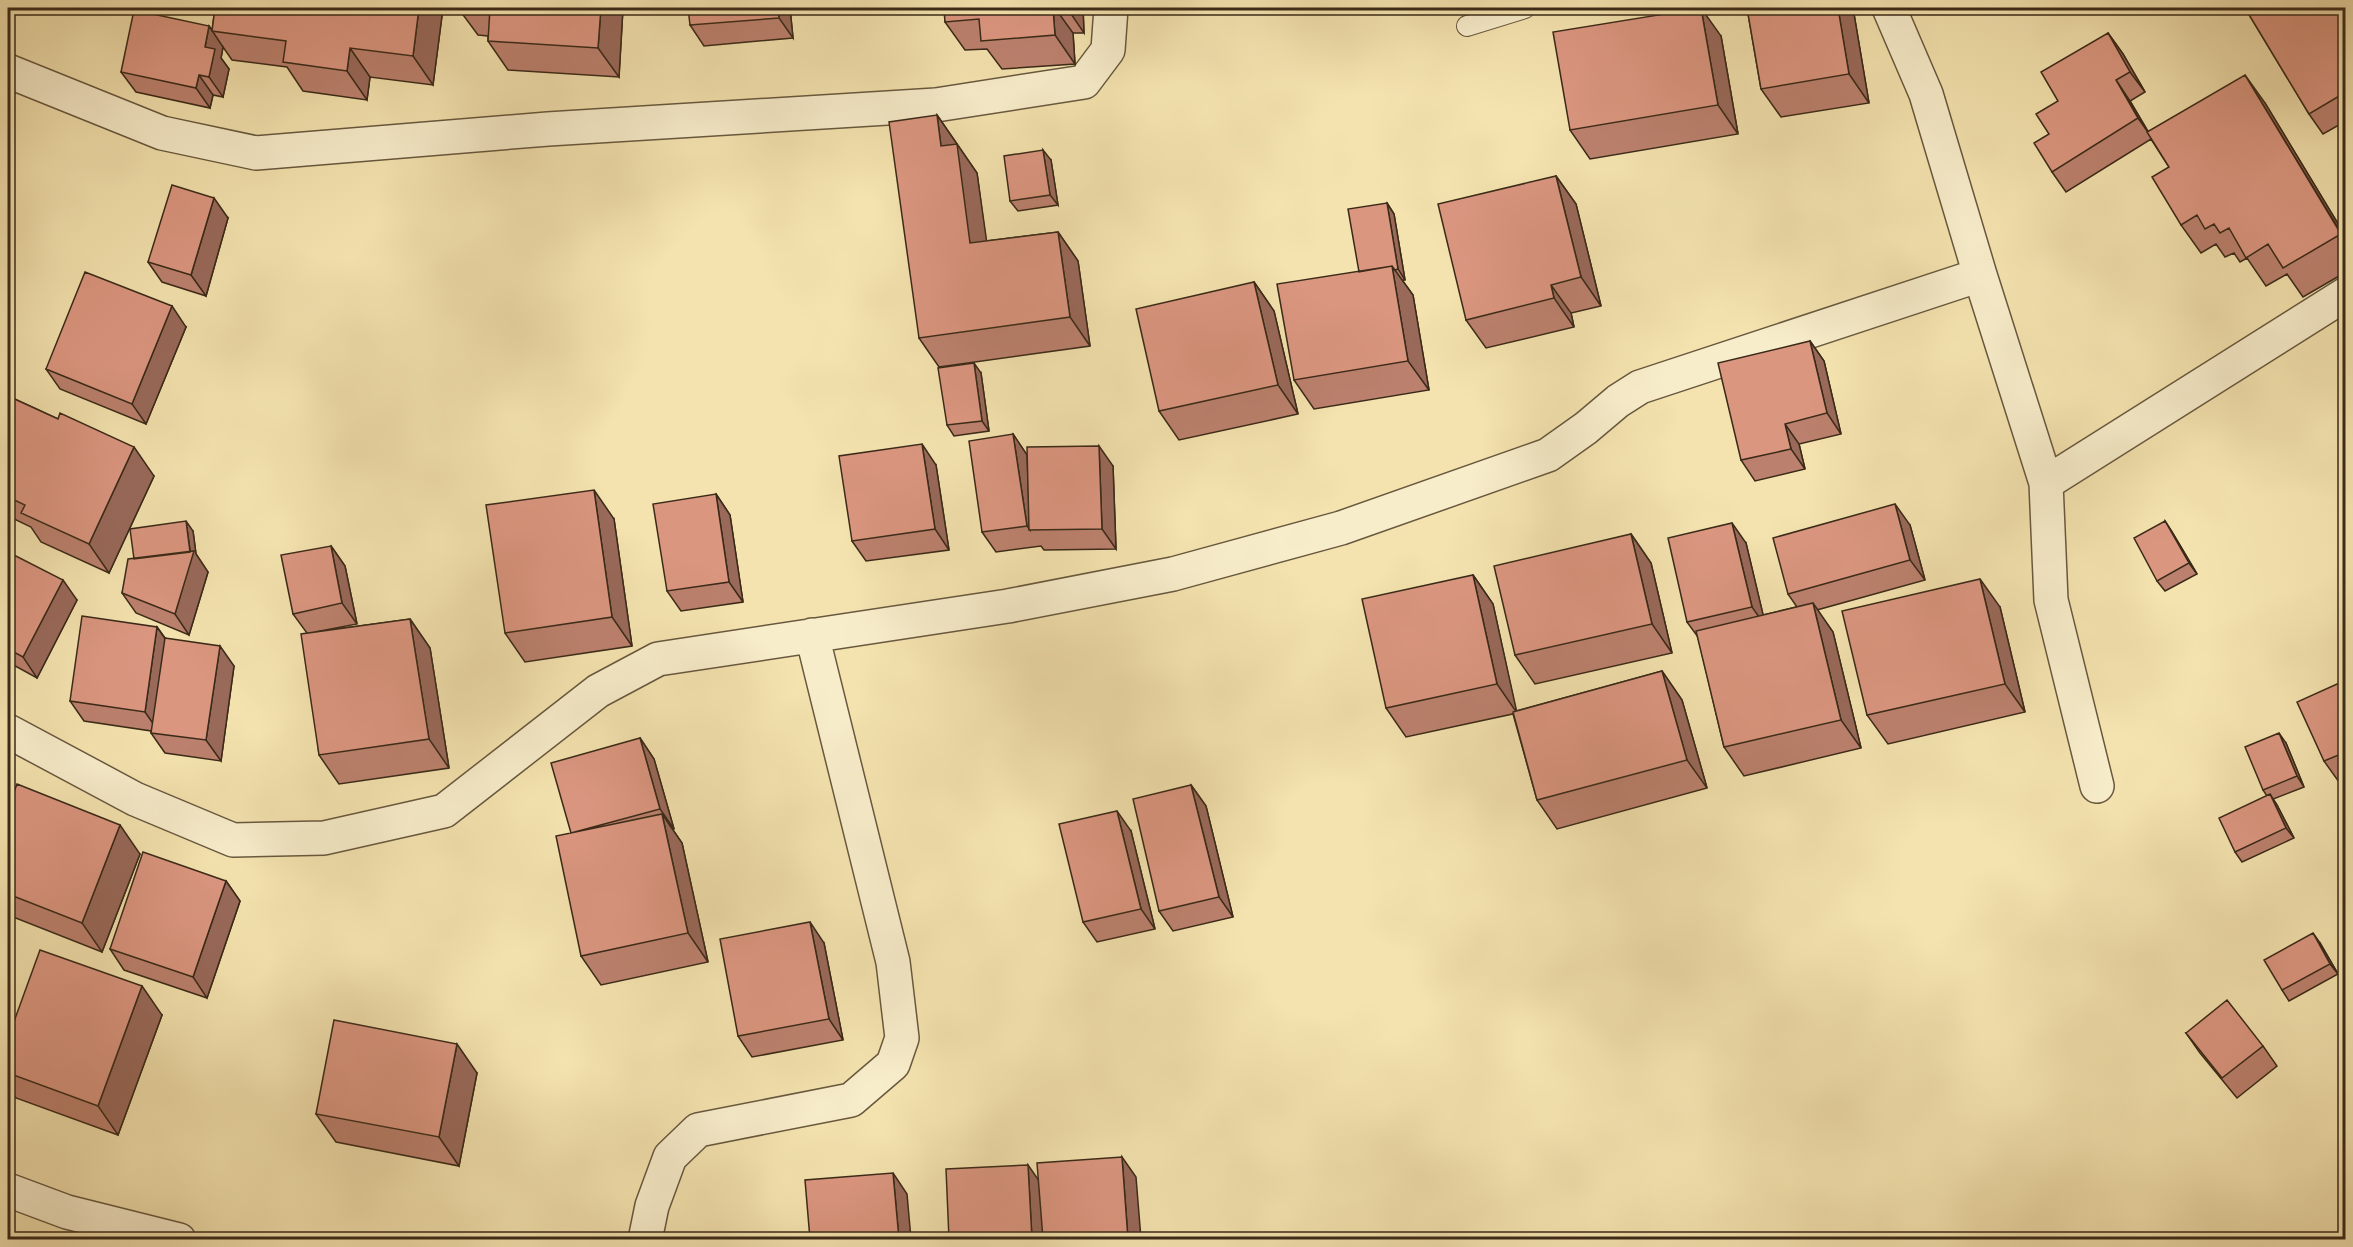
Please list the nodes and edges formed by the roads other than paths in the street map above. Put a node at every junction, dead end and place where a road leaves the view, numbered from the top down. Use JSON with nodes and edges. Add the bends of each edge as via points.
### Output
{"nodes":[{"id":1,"x":1111,"y":8,"type":"edge"},
{"id":2,"x":1524,"y":8,"type":"edge"},
{"id":3,"x":1889,"y":8,"type":"edge"},
{"id":4,"x":1467,"y":26,"type":"dead end"},
{"id":5,"x":8,"y":71,"type":"edge"},
{"id":6,"x":1980,"y":275,"type":"junction"},
{"id":7,"x":2346,"y":294,"type":"edge"},
{"id":8,"x":2046,"y":483,"type":"junction"},
{"id":9,"x":812,"y":635,"type":"junction"},
{"id":10,"x":8,"y":731,"type":"edge"},
{"id":11,"x":2097,"y":786,"type":"dead end"},
{"id":12,"x":8,"y":1190,"type":"edge"},
{"id":13,"x":179,"y":1239,"type":"edge"},
{"id":14,"x":645,"y":1239,"type":"edge"}],
"edges":[{"from":1,"to":5,"type":"street","via":[[1108,50],[1084,82],[936,105],[548,129],[256,153],[162,133]]},
{"from":2,"to":4,"type":"lane"},
{"from":3,"to":6,"type":"street","via":[[1926,94]]},
{"from":6,"to":8,"type":"street"},
{"from":6,"to":9,"type":"street","via":[[1640,387],[1548,455],[1341,528],[1173,574],[1008,606]]},
{"from":7,"to":8,"type":"street"},
{"from":8,"to":11,"type":"street","via":[[2051,600]]},
{"from":9,"to":10,"type":"street","via":[[658,659],[598,690],[444,811],[324,838],[232,840],[135,799]]},
{"from":9,"to":14,"type":"street","via":[[893,962],[902,1038],[892,1064],[851,1100],[698,1130],[670,1156]]},
{"from":12,"to":13,"type":"street","via":[[67,1212]]}]}
